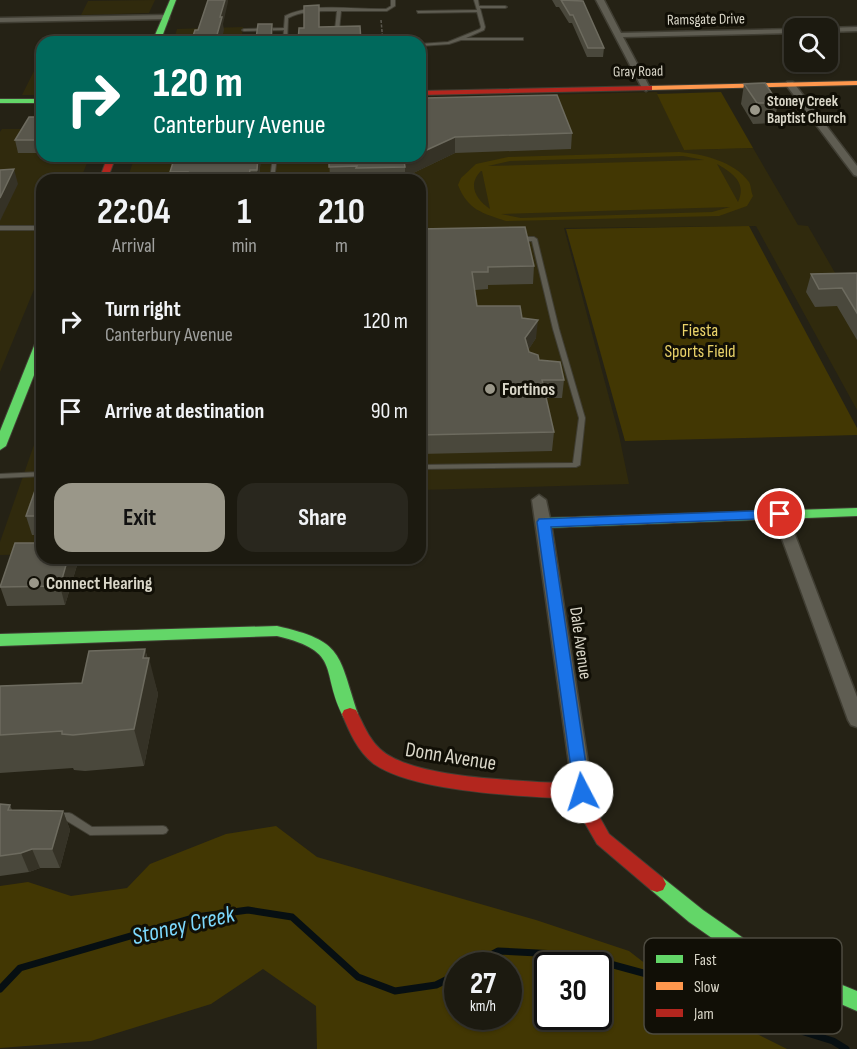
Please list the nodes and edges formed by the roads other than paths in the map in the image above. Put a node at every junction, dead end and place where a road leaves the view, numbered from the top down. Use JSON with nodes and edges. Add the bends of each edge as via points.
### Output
{"nodes":[{"id":1,"x":172,"y":0,"type":"edge"},
{"id":2,"x":393,"y":0,"type":"edge"},
{"id":3,"x":476,"y":0,"type":"edge"},
{"id":4,"x":600,"y":0,"type":"edge"},
{"id":5,"x":505,"y":7,"type":"dead end"},
{"id":6,"x":478,"y":9,"type":"junction"},
{"id":7,"x":339,"y":11,"type":"junction"},
{"id":8,"x":418,"y":12,"type":"dead end"},
{"id":9,"x":166,"y":17,"type":"junction"},
{"id":10,"x":0,"y":20,"type":"edge"},
{"id":11,"x":286,"y":29,"type":"junction"},
{"id":12,"x":857,"y":29,"type":"edge"},
{"id":13,"x":244,"y":30,"type":"dead end"},
{"id":14,"x":337,"y":30,"type":"edge"},
{"id":15,"x":838,"y":30,"type":"edge"},
{"id":16,"x":784,"y":31,"type":"edge"},
{"id":17,"x":619,"y":35,"type":"junction"},
{"id":18,"x":158,"y":36,"type":"edge"},
{"id":19,"x":285,"y":36,"type":"edge"},
{"id":20,"x":462,"y":39,"type":"junction"},
{"id":21,"x":522,"y":39,"type":"dead end"},
{"id":22,"x":426,"y":45,"type":"edge"},
{"id":23,"x":857,"y":83,"type":"edge"},
{"id":24,"x":790,"y":84,"type":"junction"},
{"id":25,"x":646,"y":88,"type":"junction"},
{"id":26,"x":426,"y":93,"type":"edge"},
{"id":27,"x":0,"y":101,"type":"edge"},
{"id":28,"x":36,"y":101,"type":"edge"},
{"id":29,"x":857,"y":173,"type":"edge"},
{"id":30,"x":36,"y":227,"type":"edge"},
{"id":31,"x":0,"y":228,"type":"edge"},
{"id":32,"x":512,"y":239,"type":"edge"},
{"id":33,"x":36,"y":368,"type":"edge"},
{"id":34,"x":0,"y":446,"type":"edge"},
{"id":35,"x":426,"y":467,"type":"edge"},
{"id":36,"x":36,"y":474,"type":"edge"},
{"id":37,"x":0,"y":476,"type":"edge"},
{"id":38,"x":539,"y":500,"type":"dead end"},
{"id":39,"x":857,"y":512,"type":"edge"},
{"id":40,"x":780,"y":514,"type":"junction"},
{"id":41,"x":544,"y":522,"type":"junction"},
{"id":42,"x":0,"y":640,"type":"edge"},
{"id":43,"x":857,"y":720,"type":"edge"},
{"id":44,"x":582,"y":792,"type":"junction"},
{"id":45,"x":46,"y":817,"type":"edge"},
{"id":46,"x":163,"y":830,"type":"dead end"},
{"id":47,"x":728,"y":938,"type":"edge"},
{"id":48,"x":842,"y":995,"type":"edge"},
{"id":49,"x":857,"y":1001,"type":"edge"}],
"edges":[{"from":1,"to":9,"type":"main road"},
{"from":2,"to":7,"type":"lane","via":[[392,8]]},
{"from":3,"to":6,"type":"lane"},
{"from":4,"to":17,"type":"street"},
{"from":5,"to":6,"type":"lane"},
{"from":6,"to":8,"type":"lane"},
{"from":6,"to":20,"type":"lane","via":[[482,30]]},
{"from":7,"to":11,"type":"lane","via":[[288,14]]},
{"from":7,"to":14,"type":"lane"},
{"from":9,"to":10,"type":"street"},
{"from":9,"to":18,"type":"main road"},
{"from":11,"to":13,"type":"lane"},
{"from":11,"to":19,"type":"lane"},
{"from":12,"to":15,"type":"street"},
{"from":16,"to":17,"type":"street","name":"Ramsgate Drive"},
{"from":17,"to":25,"type":"street"},
{"from":20,"to":21,"type":"lane"},
{"from":20,"to":22,"type":"lane"},
{"from":23,"to":24,"type":"main road","name":"Gray Road"},
{"from":24,"to":25,"type":"main road","name":"Gray Road"},
{"from":24,"to":29,"type":"street","via":[[843,148]]},
{"from":25,"to":26,"type":"main road","name":"Gray Road"},
{"from":27,"to":28,"type":"main road"},
{"from":30,"to":31,"type":"lane"},
{"from":32,"to":35,"type":"lane","via":[[534,239],[582,418],[576,465]]},
{"from":33,"to":34,"type":"main road"},
{"from":36,"to":37,"type":"lane"},
{"from":38,"to":41,"type":"street","name":"Dale Avenue"},
{"from":39,"to":40,"type":"main road"},
{"from":40,"to":41,"type":"main road"},
{"from":40,"to":43,"type":"street"},
{"from":41,"to":44,"type":"street","name":"Dale Avenue"},
{"from":42,"to":44,"type":"main road","name":"Donn Avenue","via":[[277,631],[304,635],[322,645],[332,657],[353,723],[374,754],[392,767],[459,780]]},
{"from":44,"to":47,"type":"main road","via":[[603,839]]},
{"from":45,"to":46,"type":"lane","via":[[69,817],[90,831]]},
{"from":48,"to":49,"type":"main road"}]}
